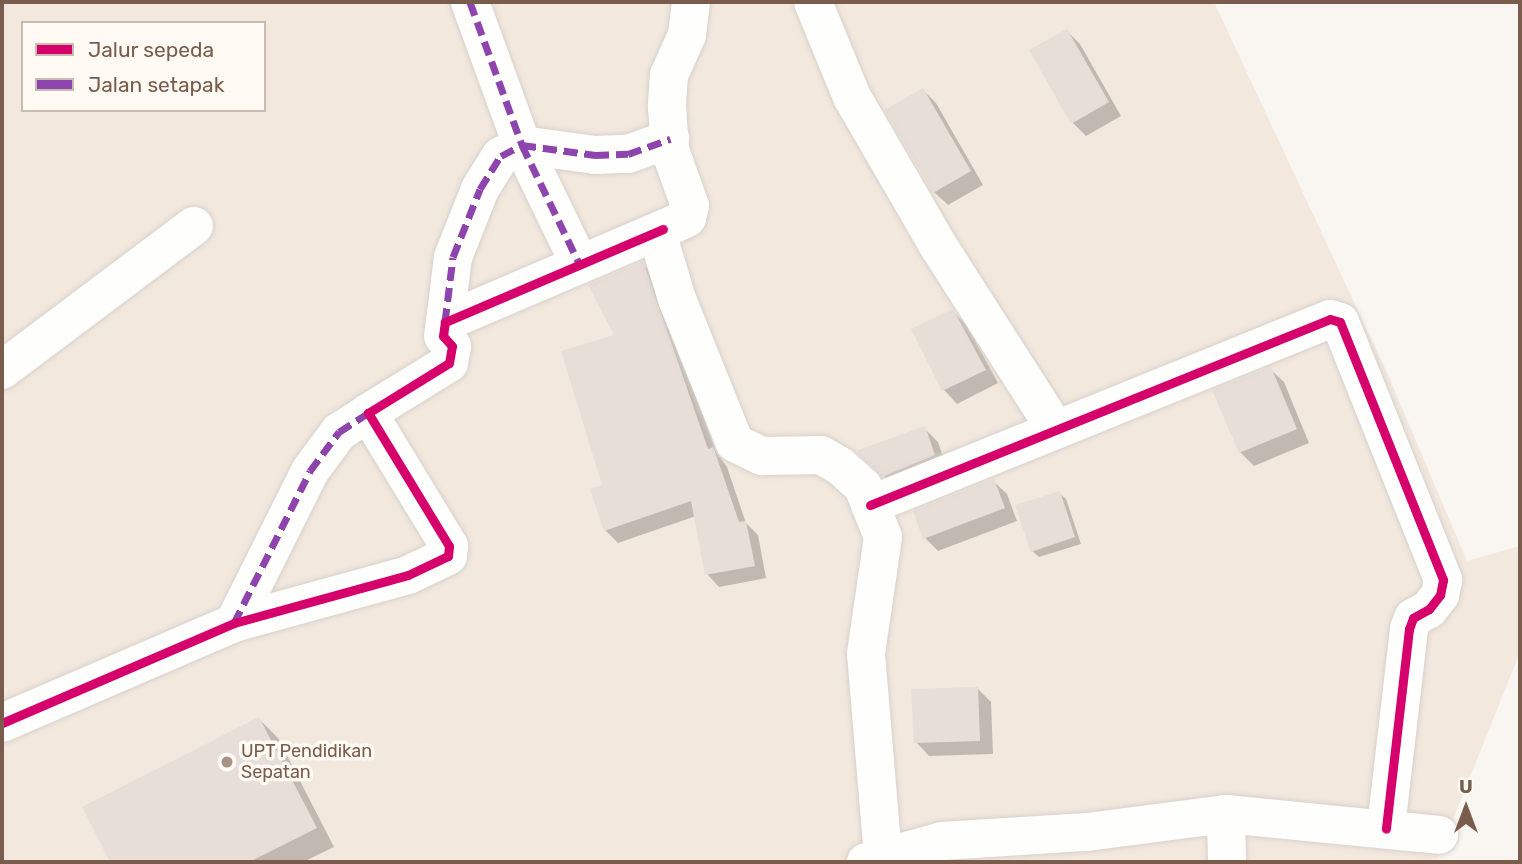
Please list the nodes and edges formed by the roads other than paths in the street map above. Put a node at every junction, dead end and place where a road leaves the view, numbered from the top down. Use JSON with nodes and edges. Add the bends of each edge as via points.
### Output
{"nodes":[{"id":1,"x":470,"y":2,"type":"edge"},
{"id":2,"x":691,"y":2,"type":"edge"},
{"id":3,"x":813,"y":2,"type":"edge"},
{"id":4,"x":670,"y":139,"type":"junction"},
{"id":5,"x":522,"y":145,"type":"junction"},
{"id":6,"x":194,"y":226,"type":"dead end"},
{"id":7,"x":663,"y":229,"type":"junction"},
{"id":8,"x":580,"y":265,"type":"junction"},
{"id":9,"x":445,"y":322,"type":"junction"},
{"id":10,"x":2,"y":370,"type":"edge"},
{"id":11,"x":368,"y":413,"type":"junction"},
{"id":12,"x":1056,"y":430,"type":"junction"},
{"id":13,"x":870,"y":505,"type":"junction"},
{"id":14,"x":234,"y":623,"type":"junction"},
{"id":15,"x":2,"y":723,"type":"edge"},
{"id":16,"x":1226,"y":814,"type":"junction"},
{"id":17,"x":1386,"y":829,"type":"junction"},
{"id":18,"x":1439,"y":835,"type":"dead end"},
{"id":19,"x":875,"y":858,"type":"edge"},
{"id":20,"x":1227,"y":862,"type":"edge"}],
"edges":[{"from":1,"to":5,"type":"street"},
{"from":2,"to":4,"type":"street","via":[[687,35],[669,75]]},
{"from":3,"to":12,"type":"street","via":[[852,97],[939,247]]},
{"from":4,"to":5,"type":"street","via":[[628,153],[595,155]]},
{"from":4,"to":7,"type":"street","via":[[690,206],[687,218]]},
{"from":5,"to":8,"type":"street"},
{"from":5,"to":9,"type":"street","via":[[501,156],[464,226],[453,257]]},
{"from":6,"to":10,"type":"street"},
{"from":7,"to":8,"type":"street"},
{"from":7,"to":13,"type":"street","via":[[660,243],[677,299],[735,443],[762,456],[821,455],[853,476]]},
{"from":8,"to":9,"type":"street"},
{"from":9,"to":11,"type":"street","via":[[443,336],[453,355],[449,363]]},
{"from":11,"to":14,"type":"street","via":[[339,432],[310,471]]},
{"from":11,"to":14,"type":"street","via":[[449,545],[448,556],[408,575]]},
{"from":12,"to":13,"type":"street"},
{"from":12,"to":17,"type":"street","via":[[1330,318],[1340,322],[1443,580],[1440,595],[1429,609],[1413,618],[1409,629]]},
{"from":13,"to":19,"type":"street","via":[[883,537],[866,654]]},
{"from":14,"to":15,"type":"street"},
{"from":16,"to":17,"type":"street"},
{"from":16,"to":19,"type":"street","via":[[1087,832],[942,841]]},
{"from":16,"to":20,"type":"street"},
{"from":17,"to":18,"type":"street"}]}
